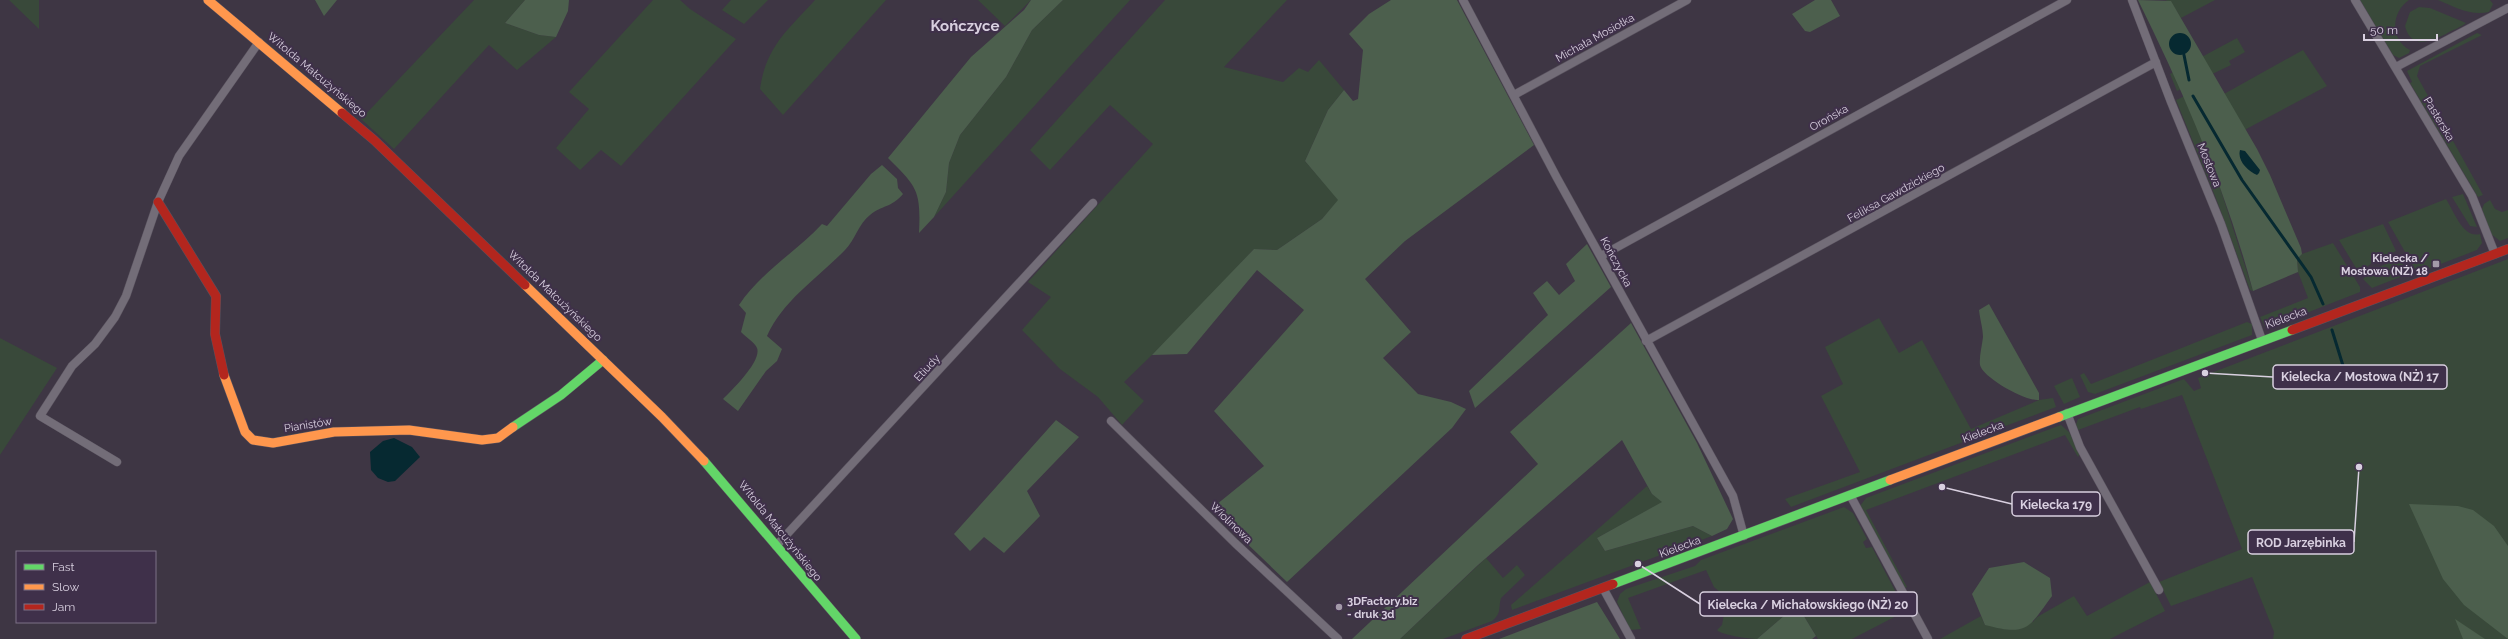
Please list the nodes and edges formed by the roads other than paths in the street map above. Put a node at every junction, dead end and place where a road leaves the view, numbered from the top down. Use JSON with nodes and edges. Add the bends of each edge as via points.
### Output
{"nodes":[{"id":1,"x":208,"y":0,"type":"edge"},
{"id":2,"x":1463,"y":0,"type":"edge"},
{"id":3,"x":1687,"y":0,"type":"edge"},
{"id":4,"x":2067,"y":0,"type":"edge"},
{"id":5,"x":2132,"y":0,"type":"edge"},
{"id":6,"x":2355,"y":0,"type":"edge"},
{"id":7,"x":2508,"y":8,"type":"edge"},
{"id":8,"x":259,"y":42,"type":"junction"},
{"id":9,"x":2156,"y":62,"type":"junction"},
{"id":10,"x":2396,"y":67,"type":"junction"},
{"id":11,"x":1514,"y":95,"type":"junction"},
{"id":12,"x":158,"y":202,"type":"junction"},
{"id":13,"x":1093,"y":203,"type":"dead end"},
{"id":14,"x":2508,"y":249,"type":"edge"},
{"id":15,"x":2495,"y":254,"type":"junction"},
{"id":16,"x":1601,"y":256,"type":"junction"},
{"id":17,"x":2262,"y":340,"type":"junction"},
{"id":18,"x":1646,"y":341,"type":"junction"},
{"id":19,"x":603,"y":360,"type":"junction"},
{"id":20,"x":2067,"y":413,"type":"junction"},
{"id":21,"x":1111,"y":421,"type":"dead end"},
{"id":22,"x":117,"y":462,"type":"dead end"},
{"id":23,"x":1850,"y":495,"type":"junction"},
{"id":24,"x":1744,"y":536,"type":"junction"},
{"id":25,"x":776,"y":546,"type":"junction"},
{"id":26,"x":1603,"y":588,"type":"junction"},
{"id":27,"x":2159,"y":590,"type":"dead end"},
{"id":28,"x":856,"y":639,"type":"edge"},
{"id":29,"x":1338,"y":639,"type":"edge"},
{"id":30,"x":1466,"y":639,"type":"edge"},
{"id":31,"x":1631,"y":639,"type":"edge"},
{"id":32,"x":1928,"y":639,"type":"edge"}],
"edges":[{"from":1,"to":8,"type":"street","name":"Witolda Małcużyńskiego"},
{"from":2,"to":11,"type":"street","name":"Kończycka"},
{"from":3,"to":11,"type":"street","name":"Michała Mosiołka"},
{"from":4,"to":16,"type":"street","name":"Orońska"},
{"from":5,"to":9,"type":"street","name":"Mostowa"},
{"from":6,"to":10,"type":"street","name":"Pasterska"},
{"from":7,"to":10,"type":"street"},
{"from":8,"to":12,"type":"street","via":[[179,156]]},
{"from":8,"to":19,"type":"street","name":"Witolda Małcużyńskiego","via":[[379,145]]},
{"from":9,"to":17,"type":"street","name":"Mostowa","via":[[2221,224]]},
{"from":9,"to":18,"type":"street","name":"Feliksa Gawdzickiego"},
{"from":10,"to":15,"type":"street","name":"Pasterska","via":[[2472,196]]},
{"from":11,"to":16,"type":"street","name":"Kończycka"},
{"from":12,"to":19,"type":"street","name":"Pianistów","via":[[216,296],[215,334],[226,383],[244,432],[253,440],[274,443],[334,432],[409,430],[482,440],[498,438],[561,395]]},
{"from":12,"to":22,"type":"street","via":[[126,296],[95,344],[72,366],[40,416]]},
{"from":13,"to":25,"type":"street","name":"Etiudy"},
{"from":14,"to":15,"type":"street","name":"Kielecka"},
{"from":15,"to":17,"type":"street","name":"Kielecka"},
{"from":16,"to":18,"type":"street","name":"Kończycka"},
{"from":17,"to":20,"type":"street","name":"Kielecka"},
{"from":18,"to":24,"type":"street","name":"Kończycka","via":[[1733,496]]},
{"from":19,"to":25,"type":"street","name":"Witolda Małcużyńskiego","via":[[712,468]]},
{"from":20,"to":23,"type":"street","name":"Kielecka"},
{"from":20,"to":27,"type":"street","via":[[2080,446]]},
{"from":21,"to":29,"type":"street","name":"Wiolinowa","via":[[1235,543]]},
{"from":23,"to":24,"type":"street","name":"Kielecka"},
{"from":23,"to":32,"type":"street"},
{"from":24,"to":26,"type":"street","name":"Kielecka"},
{"from":25,"to":28,"type":"street","name":"Witolda Małcużyńskiego"},
{"from":26,"to":30,"type":"street","name":"Kielecka"},
{"from":26,"to":31,"type":"street"}]}
